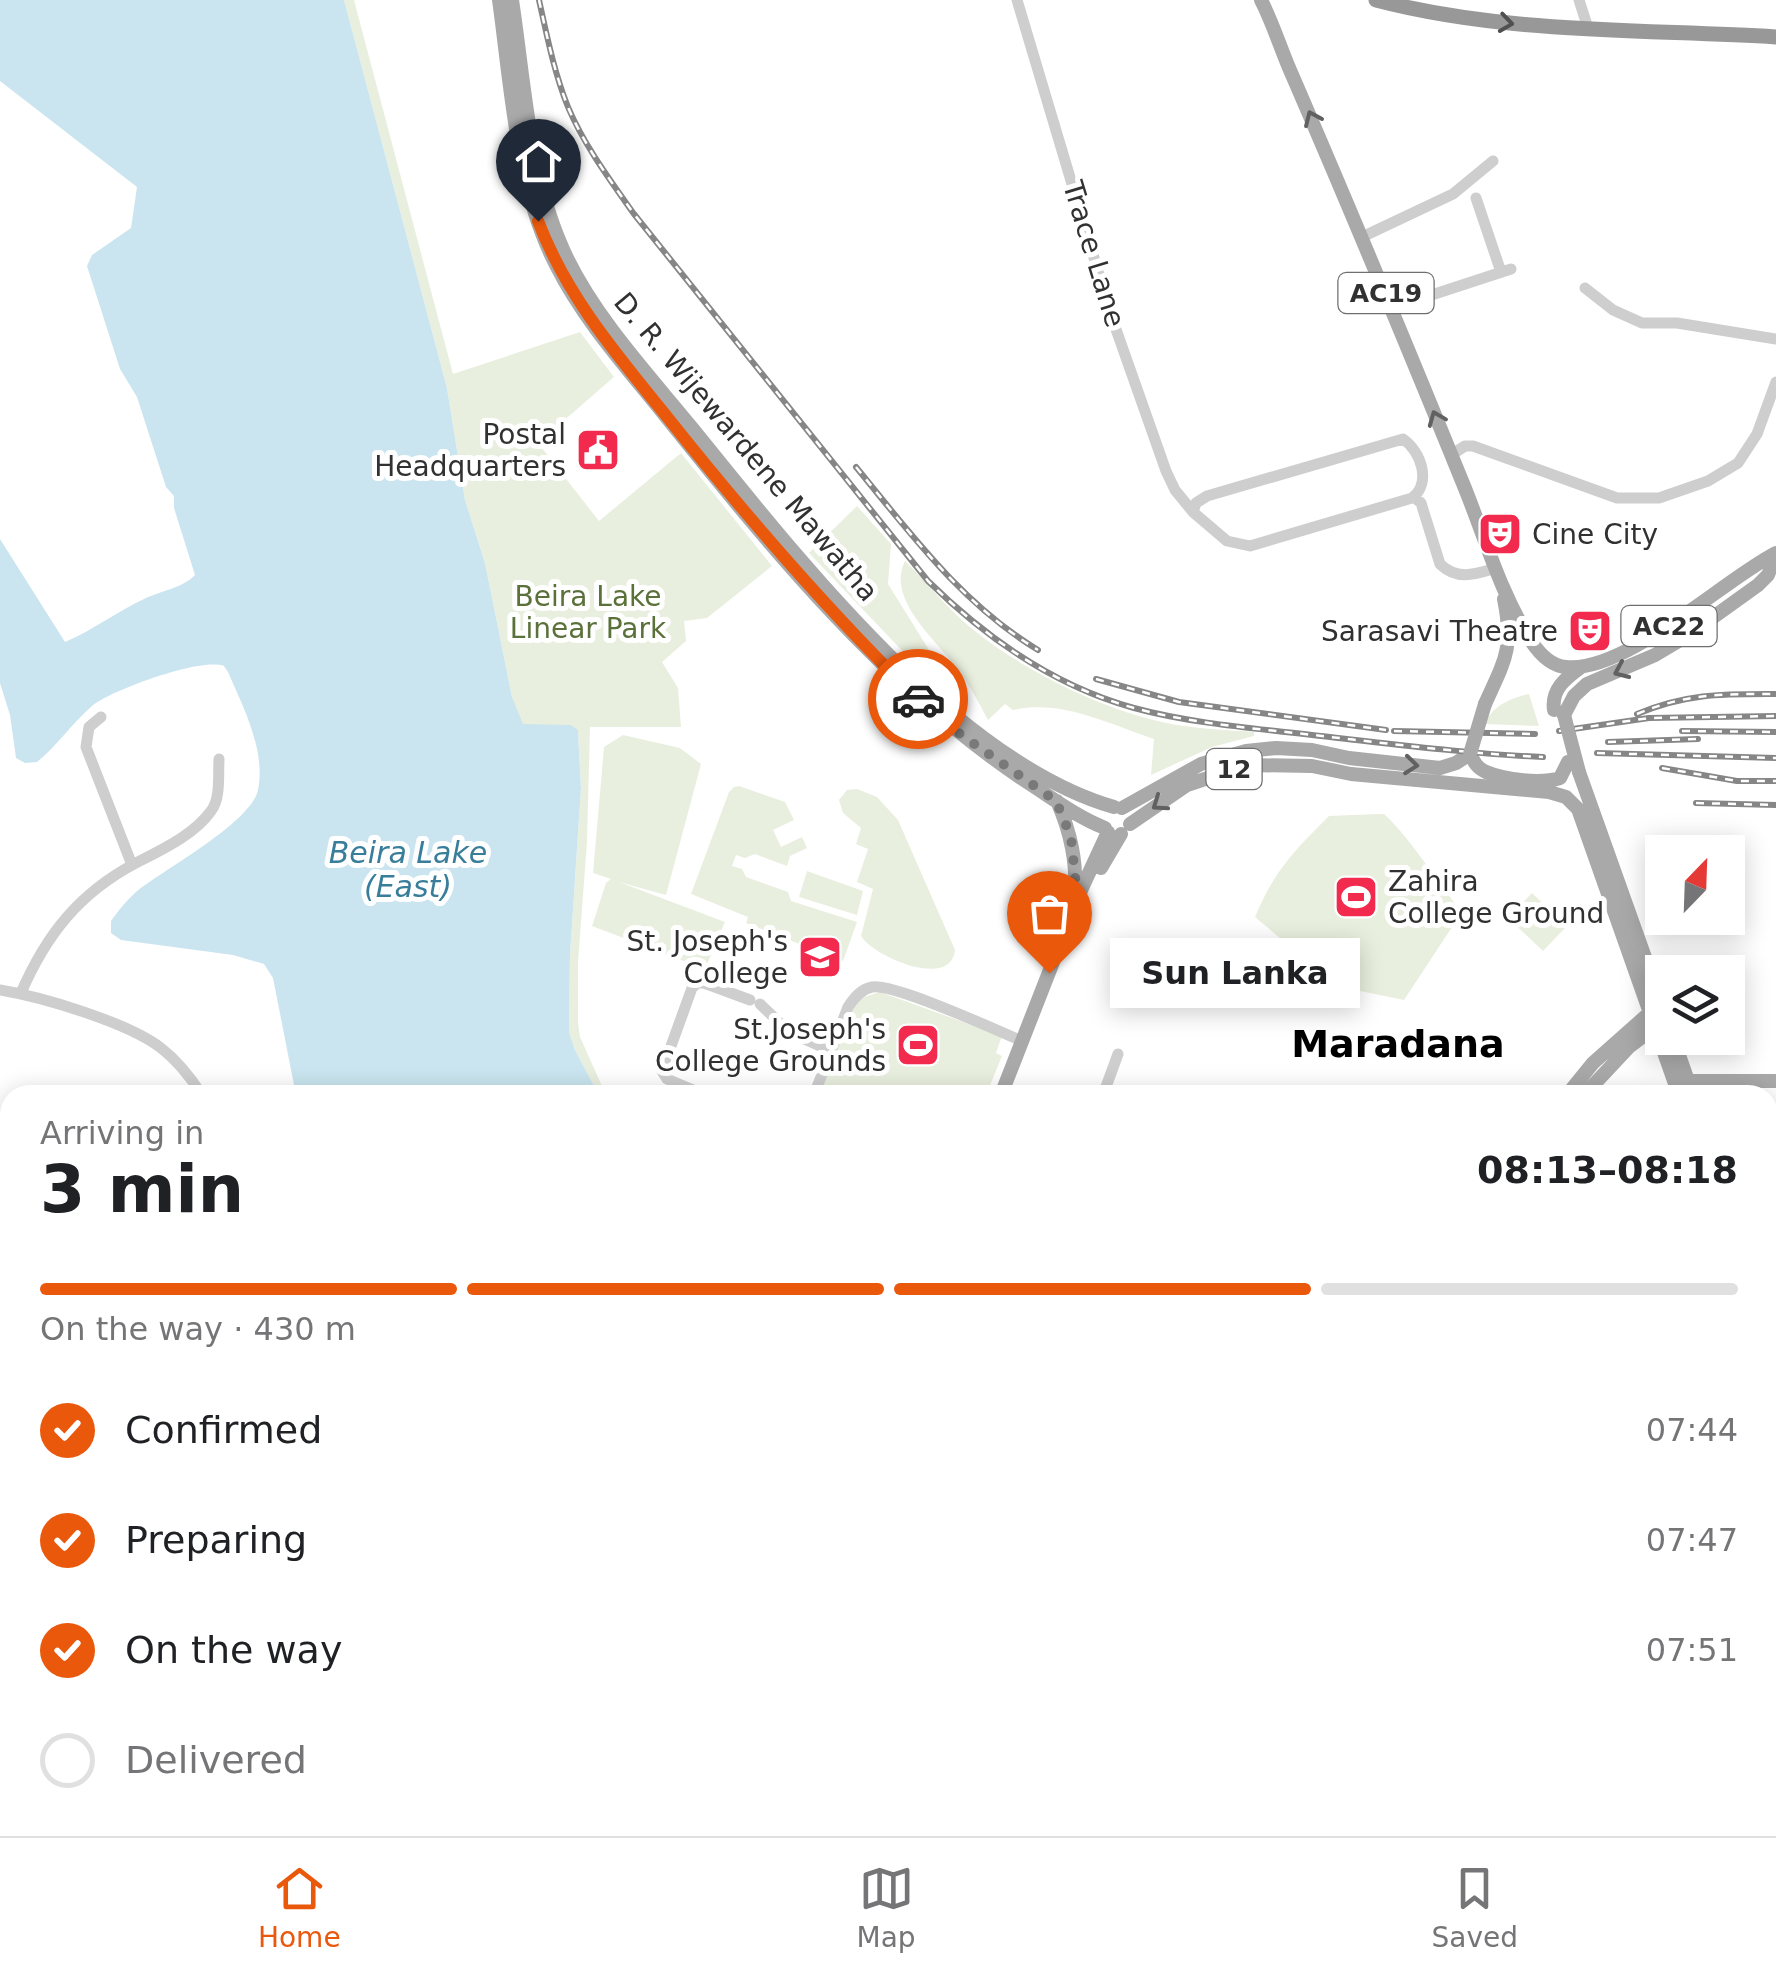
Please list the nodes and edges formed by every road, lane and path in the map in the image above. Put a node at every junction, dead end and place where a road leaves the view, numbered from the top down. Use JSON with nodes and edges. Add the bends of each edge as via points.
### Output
{"nodes":[{"id":1,"x":499,"y":0,"type":"edge"},
{"id":2,"x":512,"y":0,"type":"edge"},
{"id":3,"x":1017,"y":0,"type":"edge"},
{"id":4,"x":1259,"y":0,"type":"edge"},
{"id":5,"x":1376,"y":0,"type":"edge"},
{"id":6,"x":1579,"y":0,"type":"edge"},
{"id":7,"x":1271,"y":8,"type":"edge"},
{"id":8,"x":1588,"y":28,"type":"junction"},
{"id":9,"x":1776,"y":36,"type":"edge"},
{"id":10,"x":1493,"y":161,"type":"dead end"},
{"id":11,"x":1476,"y":198,"type":"dead end"},
{"id":12,"x":1362,"y":237,"type":"junction"},
{"id":13,"x":1584,"y":288,"type":"dead end"},
{"id":14,"x":1392,"y":308,"type":"junction"},
{"id":15,"x":1776,"y":338,"type":"edge"},
{"id":16,"x":1776,"y":382,"type":"edge"},
{"id":17,"x":1451,"y":455,"type":"junction"},
{"id":18,"x":1418,"y":500,"type":"junction"},
{"id":19,"x":1193,"y":512,"type":"junction"},
{"id":20,"x":1776,"y":554,"type":"edge"},
{"id":21,"x":790,"y":556,"type":"junction"},
{"id":22,"x":1497,"y":571,"type":"junction"},
{"id":23,"x":1770,"y":582,"type":"edge"},
{"id":24,"x":1582,"y":667,"type":"junction"},
{"id":25,"x":903,"y":675,"type":"junction"},
{"id":26,"x":1559,"y":712,"type":"junction"},
{"id":27,"x":101,"y":716,"type":"dead end"},
{"id":28,"x":1276,"y":748,"type":"junction"},
{"id":29,"x":1470,"y":754,"type":"junction"},
{"id":30,"x":218,"y":758,"type":"dead end"},
{"id":31,"x":1276,"y":766,"type":"junction"},
{"id":32,"x":1573,"y":767,"type":"junction"},
{"id":33,"x":1548,"y":787,"type":"junction"},
{"id":34,"x":1056,"y":801,"type":"junction"},
{"id":35,"x":1118,"y":807,"type":"junction"},
{"id":36,"x":1116,"y":830,"type":"junction"},
{"id":37,"x":132,"y":865,"type":"junction"},
{"id":38,"x":1074,"y":910,"type":"junction"},
{"id":39,"x":1645,"y":970,"type":"edge"},
{"id":40,"x":1645,"y":975,"type":"edge"},
{"id":41,"x":0,"y":990,"type":"edge"},
{"id":42,"x":21,"y":993,"type":"junction"},
{"id":43,"x":1645,"y":1018,"type":"edge"},
{"id":44,"x":1645,"y":1035,"type":"edge"},
{"id":45,"x":1022,"y":1040,"type":"junction"},
{"id":46,"x":831,"y":1051,"type":"junction"},
{"id":47,"x":1118,"y":1054,"type":"dead end"},
{"id":48,"x":1667,"y":1055,"type":"edge"},
{"id":49,"x":1679,"y":1055,"type":"edge"},
{"id":50,"x":1776,"y":1082,"type":"edge"},
{"id":51,"x":195,"y":1085,"type":"edge"},
{"id":52,"x":681,"y":1085,"type":"edge"},
{"id":53,"x":818,"y":1085,"type":"edge"},
{"id":54,"x":1005,"y":1085,"type":"edge"},
{"id":55,"x":1014,"y":1085,"type":"edge"},
{"id":56,"x":1106,"y":1085,"type":"edge"},
{"id":57,"x":1575,"y":1085,"type":"edge"},
{"id":58,"x":1593,"y":1085,"type":"edge"},
{"id":59,"x":1676,"y":1085,"type":"edge"},
{"id":60,"x":1690,"y":1085,"type":"edge"},
{"id":61,"x":1734,"y":1085,"type":"edge"}],
"edges":[{"from":1,"to":21,"type":"main road","name":"D. R. Wijewardene Mawatha","via":[[526,177],[554,263],[592,322]]},
{"from":2,"to":21,"type":"main road","name":"D. R. Wijewardene Mawatha","via":[[539,176],[566,256],[610,328]]},
{"from":3,"to":19,"type":"street","name":"Trace Lane","via":[[1112,318],[1166,471]]},
{"from":4,"to":7,"type":"main road","number":"AC19"},
{"from":5,"to":8,"type":"highway","one_way":true,"via":[[1525,25]]},
{"from":6,"to":8,"type":"street"},
{"from":12,"to":7,"type":"main road","number":"AC19","one_way":true},
{"from":8,"to":9,"type":"highway"},
{"from":10,"to":12,"type":"street","via":[[1454,194]]},
{"from":11,"to":14,"type":"street","via":[[1506,270]]},
{"from":12,"to":14,"type":"main road","number":"AC19"},
{"from":13,"to":15,"type":"street","via":[[1642,323]]},
{"from":17,"to":14,"type":"main road","number":"AC19","one_way":true},
{"from":16,"to":17,"type":"street","via":[[1738,463],[1708,482],[1659,498],[1617,498],[1473,446]]},
{"from":17,"to":22,"type":"main road","number":"AC19"},
{"from":18,"to":19,"type":"street","name":"Trace Lane","via":[[1250,546],[1227,541]]},
{"from":18,"to":19,"type":"street","via":[[1424,476],[1409,442],[1399,440],[1207,496]]},
{"from":18,"to":22,"type":"street","via":[[1448,572]]},
{"from":20,"to":23,"type":"main road","number":"AC22"},
{"from":20,"to":24,"type":"main road","number":"AC22","via":[[1664,629]]},
{"from":21,"to":25,"type":"main road","name":"D. R. Wijewardene Mawatha"},
{"from":22,"to":24,"type":"main road","via":[[1532,643],[1549,662]]},
{"from":22,"to":29,"type":"main road","bridge":true,"via":[[1509,648]]},
{"from":23,"to":26,"type":"main road","number":"AC22","one_way":true,"via":[[1654,655],[1587,684]]},
{"from":24,"to":26,"type":"main road","number":"AC22","via":[[1556,690],[1552,698]]},
{"from":25,"to":34,"type":"main road","name":"D. R. Wijewardene Mawatha","via":[[960,734]]},
{"from":25,"to":35,"type":"main road","name":"D. R. Wijewardene Mawatha","via":[[1009,755],[1084,798]]},
{"from":26,"to":32,"type":"main road","bridge":true},
{"from":27,"to":37,"type":"street","via":[[89,727],[86,746]]},
{"from":28,"to":29,"type":"main road","one_way":true,"via":[[1440,768]]},
{"from":28,"to":31,"type":"main road"},
{"from":28,"to":35,"type":"main road","via":[[1201,764]]},
{"from":29,"to":33,"type":"main road","via":[[1486,772]]},
{"from":30,"to":37,"type":"street","via":[[211,812],[164,850]]},
{"from":31,"to":33,"type":"main road","number":"12"},
{"from":31,"to":36,"type":"main road","number":"12","one_way":true,"via":[[1247,765],[1187,785]]},
{"from":32,"to":33,"type":"main road"},
{"from":32,"to":39,"type":"main road"},
{"from":33,"to":40,"type":"main road","via":[[1578,809]]},
{"from":34,"to":36,"type":"main road","name":"D. R. Wijewardene Mawatha"},
{"from":34,"to":38,"type":"main road","via":[[1075,858]]},
{"from":35,"to":36,"type":"main road","via":[[1129,814]]},
{"from":35,"to":36,"type":"main road","via":[[1105,813]]},
{"from":36,"to":38,"type":"main road"},
{"from":36,"to":55,"type":"main road"},
{"from":37,"to":42,"type":"street","via":[[64,916]]},
{"from":38,"to":45,"type":"main road"},
{"from":41,"to":42,"type":"street"},
{"from":42,"to":51,"type":"street","via":[[143,1037]]},
{"from":43,"to":57,"type":"main road"},
{"from":44,"to":58,"type":"main road"},
{"from":45,"to":46,"type":"street","via":[[872,987],[853,999]]},
{"from":45,"to":54,"type":"main road"},
{"from":46,"to":52,"type":"street","via":[[788,1032],[755,1002],[697,983],[662,1071]]},
{"from":46,"to":53,"type":"street"},
{"from":47,"to":56,"type":"street"},
{"from":48,"to":59,"type":"main road"},
{"from":49,"to":60,"type":"main road"},
{"from":50,"to":61,"type":"main road"}]}
